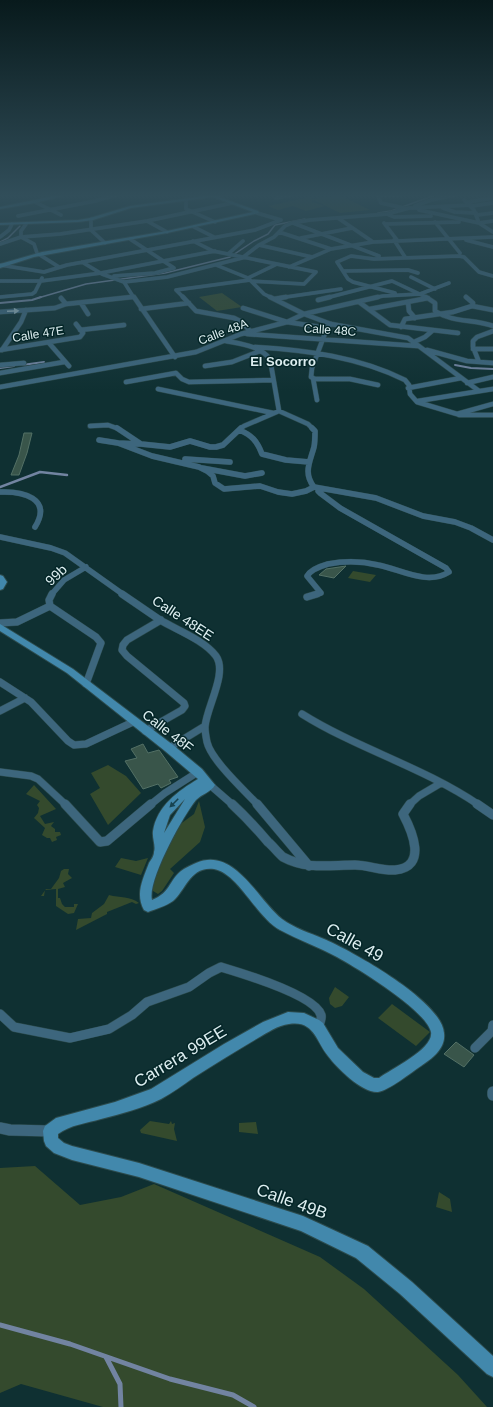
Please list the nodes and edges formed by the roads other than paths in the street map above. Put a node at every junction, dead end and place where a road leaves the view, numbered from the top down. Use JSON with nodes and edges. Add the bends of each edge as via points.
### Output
{"nodes":[{"id":1,"x":21,"y":260,"type":"edge"},
{"id":2,"x":47,"y":260,"type":"edge"},
{"id":3,"x":95,"y":260,"type":"edge"},
{"id":4,"x":171,"y":260,"type":"edge"},
{"id":5,"x":236,"y":260,"type":"edge"},
{"id":6,"x":250,"y":260,"type":"edge"},
{"id":7,"x":306,"y":260,"type":"edge"},
{"id":8,"x":342,"y":260,"type":"edge"},
{"id":9,"x":467,"y":260,"type":"edge"},
{"id":10,"x":164,"y":261,"type":"junction"},
{"id":11,"x":82,"y":262,"type":"junction"},
{"id":12,"x":216,"y":265,"type":"junction"},
{"id":13,"x":276,"y":265,"type":"junction"},
{"id":14,"x":1,"y":266,"type":"edge"},
{"id":15,"x":59,"y":267,"type":"junction"},
{"id":16,"x":289,"y":267,"type":"junction"},
{"id":17,"x":343,"y":271,"type":"junction"},
{"id":18,"x":44,"y":272,"type":"junction"},
{"id":19,"x":101,"y":273,"type":"junction"},
{"id":20,"x":418,"y":273,"type":"dead end"},
{"id":21,"x":493,"y":276,"type":"edge"},
{"id":22,"x":112,"y":277,"type":"junction"},
{"id":23,"x":411,"y":278,"type":"dead end"},
{"id":24,"x":42,"y":280,"type":"junction"},
{"id":25,"x":250,"y":280,"type":"junction"},
{"id":26,"x":0,"y":281,"type":"edge"},
{"id":27,"x":122,"y":281,"type":"junction"},
{"id":28,"x":448,"y":283,"type":"dead end"},
{"id":29,"x":372,"y":287,"type":"junction"},
{"id":30,"x":435,"y":289,"type":"junction"},
{"id":31,"x":341,"y":290,"type":"dead end"},
{"id":32,"x":312,"y":294,"type":"junction"},
{"id":33,"x":397,"y":294,"type":"junction"},
{"id":34,"x":420,"y":294,"type":"junction"},
{"id":35,"x":0,"y":297,"type":"edge"},
{"id":36,"x":134,"y":297,"type":"junction"},
{"id":37,"x":466,"y":297,"type":"dead end"},
{"id":38,"x":61,"y":298,"type":"dead end"},
{"id":39,"x":428,"y":298,"type":"junction"},
{"id":40,"x":274,"y":299,"type":"junction"},
{"id":41,"x":318,"y":300,"type":"junction"},
{"id":42,"x":359,"y":302,"type":"junction"},
{"id":43,"x":408,"y":302,"type":"junction"},
{"id":44,"x":81,"y":303,"type":"junction"},
{"id":45,"x":189,"y":303,"type":"junction"},
{"id":46,"x":66,"y":304,"type":"junction"},
{"id":47,"x":472,"y":306,"type":"junction"},
{"id":48,"x":243,"y":308,"type":"dead end"},
{"id":49,"x":332,"y":308,"type":"junction"},
{"id":50,"x":141,"y":309,"type":"junction"},
{"id":51,"x":370,"y":309,"type":"junction"},
{"id":52,"x":26,"y":310,"type":"junction"},
{"id":53,"x":493,"y":310,"type":"edge"},
{"id":54,"x":0,"y":312,"type":"edge"},
{"id":55,"x":88,"y":314,"type":"dead end"},
{"id":56,"x":304,"y":314,"type":"junction"},
{"id":57,"x":439,"y":314,"type":"junction"},
{"id":58,"x":415,"y":318,"type":"junction"},
{"id":59,"x":287,"y":322,"type":"junction"},
{"id":60,"x":76,"y":324,"type":"dead end"},
{"id":61,"x":331,"y":324,"type":"junction"},
{"id":62,"x":124,"y":325,"type":"dead end"},
{"id":63,"x":493,"y":326,"type":"edge"},
{"id":64,"x":401,"y":327,"type":"junction"},
{"id":65,"x":327,"y":328,"type":"junction"},
{"id":66,"x":80,"y":330,"type":"junction"},
{"id":67,"x":432,"y":331,"type":"junction"},
{"id":68,"x":493,"y":331,"type":"edge"},
{"id":69,"x":250,"y":332,"type":"junction"},
{"id":70,"x":458,"y":333,"type":"dead end"},
{"id":71,"x":241,"y":334,"type":"junction"},
{"id":72,"x":324,"y":339,"type":"junction"},
{"id":73,"x":226,"y":341,"type":"junction"},
{"id":74,"x":414,"y":342,"type":"junction"},
{"id":75,"x":49,"y":343,"type":"junction"},
{"id":76,"x":418,"y":346,"type":"junction"},
{"id":77,"x":252,"y":347,"type":"junction"},
{"id":78,"x":493,"y":348,"type":"edge"},
{"id":79,"x":423,"y":349,"type":"junction"},
{"id":80,"x":473,"y":349,"type":"junction"},
{"id":81,"x":1,"y":350,"type":"edge"},
{"id":82,"x":260,"y":351,"type":"junction"},
{"id":83,"x":318,"y":353,"type":"junction"},
{"id":84,"x":175,"y":357,"type":"junction"},
{"id":85,"x":64,"y":362,"type":"junction"},
{"id":86,"x":479,"y":362,"type":"junction"},
{"id":87,"x":24,"y":363,"type":"dead end"},
{"id":88,"x":493,"y":363,"type":"edge"},
{"id":89,"x":0,"y":365,"type":"edge"},
{"id":90,"x":69,"y":366,"type":"dead end"},
{"id":91,"x":205,"y":366,"type":"dead end"},
{"id":92,"x":0,"y":373,"type":"edge"},
{"id":93,"x":493,"y":377,"type":"edge"},
{"id":94,"x":313,"y":378,"type":"junction"},
{"id":95,"x":461,"y":378,"type":"junction"},
{"id":96,"x":273,"y":380,"type":"junction"},
{"id":97,"x":126,"y":382,"type":"dead end"},
{"id":98,"x":467,"y":383,"type":"junction"},
{"id":99,"x":378,"y":385,"type":"dead end"},
{"id":100,"x":408,"y":386,"type":"junction"},
{"id":101,"x":0,"y":387,"type":"edge"},
{"id":102,"x":493,"y":388,"type":"edge"},
{"id":103,"x":158,"y":389,"type":"dead end"},
{"id":104,"x":479,"y":391,"type":"junction"},
{"id":105,"x":318,"y":400,"type":"dead end"},
{"id":106,"x":417,"y":402,"type":"junction"},
{"id":107,"x":493,"y":404,"type":"edge"},
{"id":108,"x":277,"y":412,"type":"junction"},
{"id":109,"x":457,"y":414,"type":"junction"},
{"id":110,"x":493,"y":415,"type":"edge"},
{"id":111,"x":90,"y":426,"type":"dead end"},
{"id":112,"x":239,"y":430,"type":"junction"},
{"id":113,"x":99,"y":440,"type":"dead end"},
{"id":114,"x":118,"y":443,"type":"junction"},
{"id":115,"x":141,"y":444,"type":"junction"},
{"id":116,"x":164,"y":458,"type":"junction"},
{"id":117,"x":230,"y":462,"type":"dead end"},
{"id":118,"x":309,"y":462,"type":"junction"},
{"id":119,"x":202,"y":468,"type":"junction"},
{"id":120,"x":262,"y":473,"type":"dead end"},
{"id":121,"x":316,"y":487,"type":"junction"},
{"id":122,"x":0,"y":492,"type":"edge"},
{"id":123,"x":35,"y":527,"type":"dead end"},
{"id":124,"x":0,"y":537,"type":"edge"},
{"id":125,"x":493,"y":540,"type":"edge"},
{"id":126,"x":86,"y":567,"type":"junction"},
{"id":127,"x":0,"y":578,"type":"edge"},
{"id":128,"x":0,"y":588,"type":"edge"},
{"id":129,"x":307,"y":597,"type":"dead end"},
{"id":130,"x":50,"y":606,"type":"junction"},
{"id":131,"x":161,"y":620,"type":"junction"},
{"id":132,"x":0,"y":624,"type":"edge"},
{"id":133,"x":0,"y":627,"type":"edge"},
{"id":134,"x":0,"y":682,"type":"edge"},
{"id":135,"x":86,"y":684,"type":"junction"},
{"id":136,"x":25,"y":698,"type":"junction"},
{"id":137,"x":0,"y":711,"type":"edge"},
{"id":138,"x":302,"y":714,"type":"dead end"},
{"id":139,"x":133,"y":722,"type":"junction"},
{"id":140,"x":205,"y":726,"type":"junction"},
{"id":141,"x":145,"y":731,"type":"junction"},
{"id":142,"x":169,"y":748,"type":"junction"},
{"id":143,"x":0,"y":772,"type":"edge"},
{"id":144,"x":204,"y":779,"type":"junction"},
{"id":145,"x":441,"y":783,"type":"junction"},
{"id":146,"x":493,"y":815,"type":"edge"},
{"id":147,"x":309,"y":866,"type":"junction"},
{"id":148,"x":0,"y":1014,"type":"edge"},
{"id":149,"x":304,"y":1019,"type":"joint"},
{"id":150,"x":318,"y":1027,"type":"junction"},
{"id":151,"x":492,"y":1031,"type":"edge"},
{"id":152,"x":475,"y":1048,"type":"dead end"},
{"id":153,"x":493,"y":1092,"type":"edge"},
{"id":154,"x":493,"y":1095,"type":"edge"},
{"id":155,"x":0,"y":1128,"type":"edge"},
{"id":156,"x":50,"y":1131,"type":"junction"},
{"id":157,"x":492,"y":1366,"type":"edge"}],
"edges":[{"from":1,"to":14,"type":"street"},
{"from":2,"to":15,"type":"street"},
{"from":3,"to":11,"type":"street"},
{"from":4,"to":10,"type":"street"},
{"from":5,"to":12,"type":"street"},
{"from":6,"to":13,"type":"street"},
{"from":7,"to":16,"type":"street"},
{"from":8,"to":17,"type":"street","via":[[337,262]]},
{"from":9,"to":21,"type":"street","via":[[479,272]]},
{"from":10,"to":19,"type":"street"},
{"from":10,"to":22,"type":"street","via":[[174,268],[155,273]]},
{"from":11,"to":15,"type":"street"},
{"from":11,"to":19,"type":"street"},
{"from":12,"to":25,"type":"street"},
{"from":12,"to":27,"type":"street","via":[[167,277]]},
{"from":13,"to":16,"type":"street"},
{"from":13,"to":25,"type":"street"},
{"from":14,"to":18,"type":"street"},
{"from":15,"to":18,"type":"street"},
{"from":16,"to":25,"type":"street","via":[[316,272],[304,284]]},
{"from":17,"to":20,"type":"street","via":[[403,270]]},
{"from":17,"to":29,"type":"street","via":[[353,282]]},
{"from":18,"to":24,"type":"street"},
{"from":19,"to":22,"type":"street"},
{"from":19,"to":24,"type":"street"},
{"from":22,"to":27,"type":"street"},
{"from":23,"to":30,"type":"street"},
{"from":24,"to":26,"type":"street"},
{"from":24,"to":35,"type":"street","via":[[32,294]]},
{"from":25,"to":40,"type":"street","via":[[264,294]]},
{"from":25,"to":45,"type":"street","via":[[176,290]]},
{"from":27,"to":36,"type":"street"},
{"from":28,"to":30,"type":"street","name":"Calle 48A"},
{"from":29,"to":33,"type":"street"},
{"from":29,"to":34,"type":"street","via":[[394,282]]},
{"from":29,"to":41,"type":"street"},
{"from":30,"to":34,"type":"street","name":"Calle 48A"},
{"from":31,"to":32,"type":"street"},
{"from":32,"to":40,"type":"street"},
{"from":32,"to":41,"type":"street"},
{"from":33,"to":34,"type":"street","name":"Calle 48A"},
{"from":33,"to":42,"type":"street","name":"Calle 48A"},
{"from":34,"to":39,"type":"street"},
{"from":36,"to":44,"type":"street"},
{"from":36,"to":50,"type":"street"},
{"from":37,"to":47,"type":"street","via":[[473,303]]},
{"from":38,"to":46,"type":"street"},
{"from":39,"to":43,"type":"street"},
{"from":39,"to":57,"type":"street","via":[[435,303],[435,311]]},
{"from":40,"to":56,"type":"street"},
{"from":41,"to":49,"type":"street"},
{"from":42,"to":49,"type":"street","name":"Calle 48A"},
{"from":42,"to":51,"type":"street"},
{"from":43,"to":51,"type":"street"},
{"from":43,"to":58,"type":"street","via":[[408,311]]},
{"from":44,"to":46,"type":"street"},
{"from":44,"to":55,"type":"street"},
{"from":45,"to":50,"type":"street"},
{"from":45,"to":69,"type":"street","via":[[197,311],[238,319]]},
{"from":46,"to":52,"type":"street","via":[[55,308]]},
{"from":47,"to":53,"type":"street"},
{"from":47,"to":57,"type":"street","via":[[464,310]]},
{"from":48,"to":59,"type":"street"},
{"from":49,"to":56,"type":"street","name":"Calle 48A"},
{"from":50,"to":84,"type":"street"},
{"from":51,"to":64,"type":"street","via":[[390,325]]},
{"from":54,"to":52,"type":"street","one_way":true},
{"from":52,"to":81,"type":"street","via":[[21,322]]},
{"from":56,"to":59,"type":"street","name":"Calle 48A"},
{"from":56,"to":61,"type":"street"},
{"from":57,"to":58,"type":"street"},
{"from":57,"to":63,"type":"street"},
{"from":58,"to":64,"type":"street","via":[[405,319]]},
{"from":59,"to":65,"type":"street"},
{"from":59,"to":69,"type":"street","name":"Calle 48A"},
{"from":60,"to":66,"type":"street"},
{"from":61,"to":65,"type":"street"},
{"from":61,"to":74,"type":"street","via":[[400,336]]},
{"from":62,"to":66,"type":"street"},
{"from":64,"to":67,"type":"street"},
{"from":65,"to":72,"type":"street"},
{"from":66,"to":75,"type":"street","name":"Calle 47E","via":[[83,335],[80,337]]},
{"from":67,"to":70,"type":"street"},
{"from":67,"to":74,"type":"street"},
{"from":68,"to":80,"type":"street","via":[[477,337],[473,341]]},
{"from":69,"to":71,"type":"street","name":"Calle 48A"},
{"from":71,"to":72,"type":"street","name":"Calle 48C"},
{"from":71,"to":73,"type":"street","name":"Calle 48A"},
{"from":72,"to":76,"type":"street","name":"Calle 48C"},
{"from":72,"to":83,"type":"street"},
{"from":73,"to":77,"type":"street"},
{"from":73,"to":84,"type":"street","name":"Calle 48A"},
{"from":74,"to":76,"type":"street"},
{"from":75,"to":81,"type":"street","name":"Calle 47E"},
{"from":75,"to":85,"type":"street"},
{"from":76,"to":79,"type":"street"},
{"from":77,"to":82,"type":"street"},
{"from":77,"to":83,"type":"street","via":[[288,348]]},
{"from":78,"to":80,"type":"street"},
{"from":79,"to":86,"type":"street"},
{"from":79,"to":95,"type":"street"},
{"from":80,"to":86,"type":"street"},
{"from":82,"to":91,"type":"street","via":[[232,362]]},
{"from":82,"to":96,"type":"street","via":[[269,357]]},
{"from":83,"to":94,"type":"street","via":[[312,368]]},
{"from":83,"to":100,"type":"street","via":[[364,363],[405,380]]},
{"from":84,"to":101,"type":"street","name":"Calle 48A"},
{"from":85,"to":90,"type":"street"},
{"from":85,"to":92,"type":"street"},
{"from":86,"to":88,"type":"street"},
{"from":87,"to":89,"type":"street"},
{"from":93,"to":98,"type":"street"},
{"from":94,"to":99,"type":"street","via":[[350,379]]},
{"from":94,"to":105,"type":"street"},
{"from":95,"to":98,"type":"street"},
{"from":95,"to":100,"type":"street"},
{"from":96,"to":97,"type":"street","via":[[189,382],[176,373]]},
{"from":96,"to":108,"type":"street"},
{"from":98,"to":104,"type":"street"},
{"from":100,"to":106,"type":"street","via":[[410,394]]},
{"from":102,"to":104,"type":"street"},
{"from":103,"to":108,"type":"street"},
{"from":104,"to":106,"type":"street"},
{"from":106,"to":109,"type":"street"},
{"from":107,"to":109,"type":"street"},
{"from":108,"to":112,"type":"street","via":[[249,423]]},
{"from":108,"to":118,"type":"street","via":[[308,424],[315,431]]},
{"from":109,"to":110,"type":"street"},
{"from":111,"to":115,"type":"street","via":[[115,427]]},
{"from":112,"to":115,"type":"street","via":[[223,445],[210,447],[190,441],[170,447]]},
{"from":112,"to":118,"type":"street","via":[[250,434],[258,443],[262,454]]},
{"from":113,"to":114,"type":"street"},
{"from":114,"to":115,"type":"street"},
{"from":114,"to":116,"type":"street"},
{"from":116,"to":117,"type":"street"},
{"from":116,"to":119,"type":"street"},
{"from":118,"to":121,"type":"street","via":[[307,475],[310,483]]},
{"from":119,"to":120,"type":"street","via":[[245,476]]},
{"from":119,"to":121,"type":"street","via":[[215,478],[215,483],[221,489],[260,486],[283,493],[299,493]]},
{"from":121,"to":125,"type":"street","via":[[376,498],[423,516],[455,522]]},
{"from":121,"to":129,"type":"street","via":[[340,508],[449,572],[436,578],[411,575],[374,564],[333,563],[308,574],[321,593]]},
{"from":122,"to":123,"type":"street","via":[[17,491],[32,497],[38,504],[40,516]]},
{"from":124,"to":126,"type":"street","name":"Calle 48EE","via":[[60,551]]},
{"from":126,"to":130,"type":"street","name":"99b","via":[[65,580],[54,591],[49,600]]},
{"from":126,"to":131,"type":"street","name":"Calle 48EE"},
{"from":127,"to":128,"type":"street"},
{"from":130,"to":132,"type":"street","via":[[17,622]]},
{"from":130,"to":135,"type":"street","via":[[101,643]]},
{"from":131,"to":140,"type":"street","name":"Calle 48EE","via":[[200,642],[218,659],[218,674]]},
{"from":131,"to":141,"type":"street","via":[[127,640],[122,650],[185,706]]},
{"from":133,"to":135,"type":"street","name":"Calle 48F"},
{"from":134,"to":136,"type":"street"},
{"from":135,"to":139,"type":"street","name":"Calle 48F"},
{"from":136,"to":137,"type":"street"},
{"from":136,"to":139,"type":"street","via":[[74,745],[86,744]]},
{"from":138,"to":145,"type":"street","via":[[323,727]]},
{"from":139,"to":141,"type":"street","name":"Calle 48F"},
{"from":140,"to":142,"type":"street"},
{"from":140,"to":147,"type":"street","name":"Calle 48EE","via":[[207,743],[218,761]]},
{"from":141,"to":142,"type":"street","name":"Calle 48F"},
{"from":142,"to":144,"type":"street","name":"Calle 48F"},
{"from":143,"to":144,"type":"street","via":[[38,779],[100,842],[107,841],[165,792]]},
{"from":144,"to":147,"type":"street","name":"Calle 48F","via":[[240,811],[278,853]]},
{"from":144,"to":150,"type":"street","name":"Calle 49","via":[[199,792],[186,806],[160,850],[147,887],[145,898],[148,907],[170,896],[185,875],[195,868],[207,864],[225,867],[278,923],[343,954],[413,1001],[430,1018],[439,1031],[439,1036],[431,1050],[384,1083],[372,1085],[344,1064],[333,1052]]},
{"from":145,"to":146,"type":"street"},
{"from":145,"to":147,"type":"street","name":"Calle 48F","via":[[414,799],[403,814],[414,839],[415,854],[409,865],[395,870],[357,864]]},
{"from":148,"to":150,"type":"street","via":[[14,1027],[70,1038],[109,1029],[147,1002],[189,987],[221,967],[303,997],[320,1013],[322,1020]]},
{"from":149,"to":150,"type":"street","name":"Calle 49"},
{"from":149,"to":156,"type":"street","name":"Carrera 99EE","via":[[288,1018],[268,1026],[148,1098],[61,1123]]},
{"from":151,"to":152,"type":"street"},
{"from":153,"to":154,"type":"street"},
{"from":155,"to":156,"type":"street"},
{"from":156,"to":157,"type":"street","name":"Calle 49B","via":[[51,1141],[64,1150],[139,1170],[303,1224],[362,1252]]}]}
